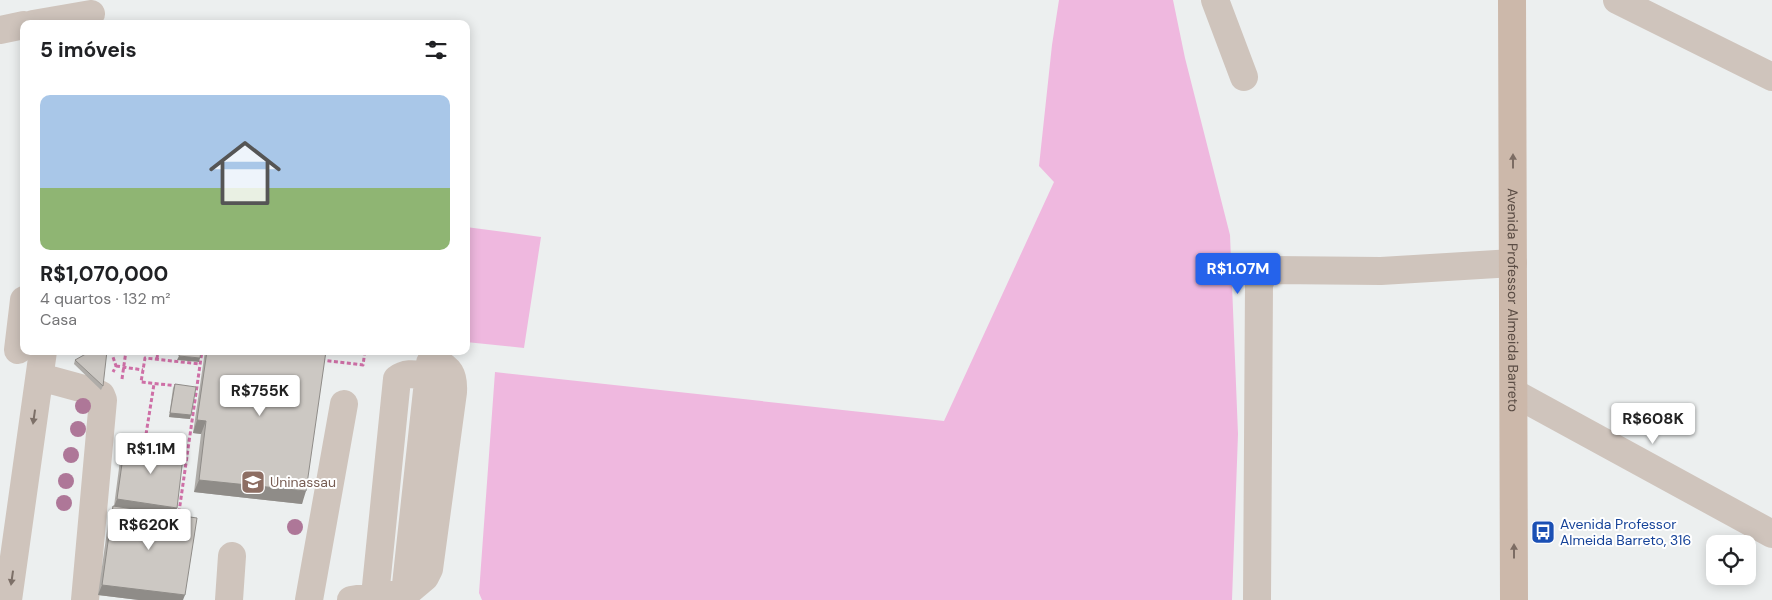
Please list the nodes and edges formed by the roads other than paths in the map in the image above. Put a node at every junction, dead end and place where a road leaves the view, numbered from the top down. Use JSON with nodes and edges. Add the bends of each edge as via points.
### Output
{"nodes":[{"id":1,"x":1215,"y":0,"type":"edge"},
{"id":2,"x":1512,"y":0,"type":"edge"},
{"id":3,"x":1617,"y":0,"type":"edge"},
{"id":4,"x":91,"y":13,"type":"edge"},
{"id":5,"x":54,"y":20,"type":"edge"},
{"id":6,"x":20,"y":26,"type":"edge"},
{"id":7,"x":0,"y":30,"type":"edge"},
{"id":8,"x":1244,"y":77,"type":"dead end"},
{"id":9,"x":1772,"y":77,"type":"edge"},
{"id":10,"x":1513,"y":263,"type":"junction"},
{"id":11,"x":34,"y":359,"type":"edge"},
{"id":12,"x":1514,"y":393,"type":"junction"},
{"id":13,"x":344,"y":404,"type":"dead end"},
{"id":14,"x":1772,"y":534,"type":"edge"},
{"id":15,"x":232,"y":556,"type":"dead end"},
{"id":16,"x":363,"y":598,"type":"edge"},
{"id":17,"x":8,"y":600,"type":"edge"},
{"id":18,"x":85,"y":600,"type":"edge"},
{"id":19,"x":229,"y":600,"type":"edge"},
{"id":20,"x":309,"y":600,"type":"edge"},
{"id":21,"x":1257,"y":600,"type":"edge"},
{"id":22,"x":1514,"y":600,"type":"edge"}],
"edges":[{"from":1,"to":8,"type":"street"},
{"from":10,"to":2,"type":"main road","name":"Avenida Professor Almeida Barreto","one_way":true},
{"from":3,"to":9,"type":"street"},
{"from":4,"to":5,"type":"street"},
{"from":6,"to":7,"type":"street"},
{"from":10,"to":12,"type":"main road","name":"Avenida Professor Almeida Barreto"},
{"from":10,"to":21,"type":"street","via":[[1381,271],[1273,270],[1261,277]]},
{"from":11,"to":17,"type":"street","one_way":true},
{"from":11,"to":18,"type":"street","via":[[101,395],[103,400]]},
{"from":12,"to":14,"type":"street"},
{"from":22,"to":12,"type":"main road","name":"Avenida Professor Almeida Barreto","one_way":true},
{"from":13,"to":20,"type":"street"},
{"from":15,"to":19,"type":"street"},
{"from":16,"to":16,"type":"street","via":[[405,594],[425,577],[429,569],[454,392],[450,372],[437,362],[430,364],[430,376],[409,374],[397,379]]}]}
